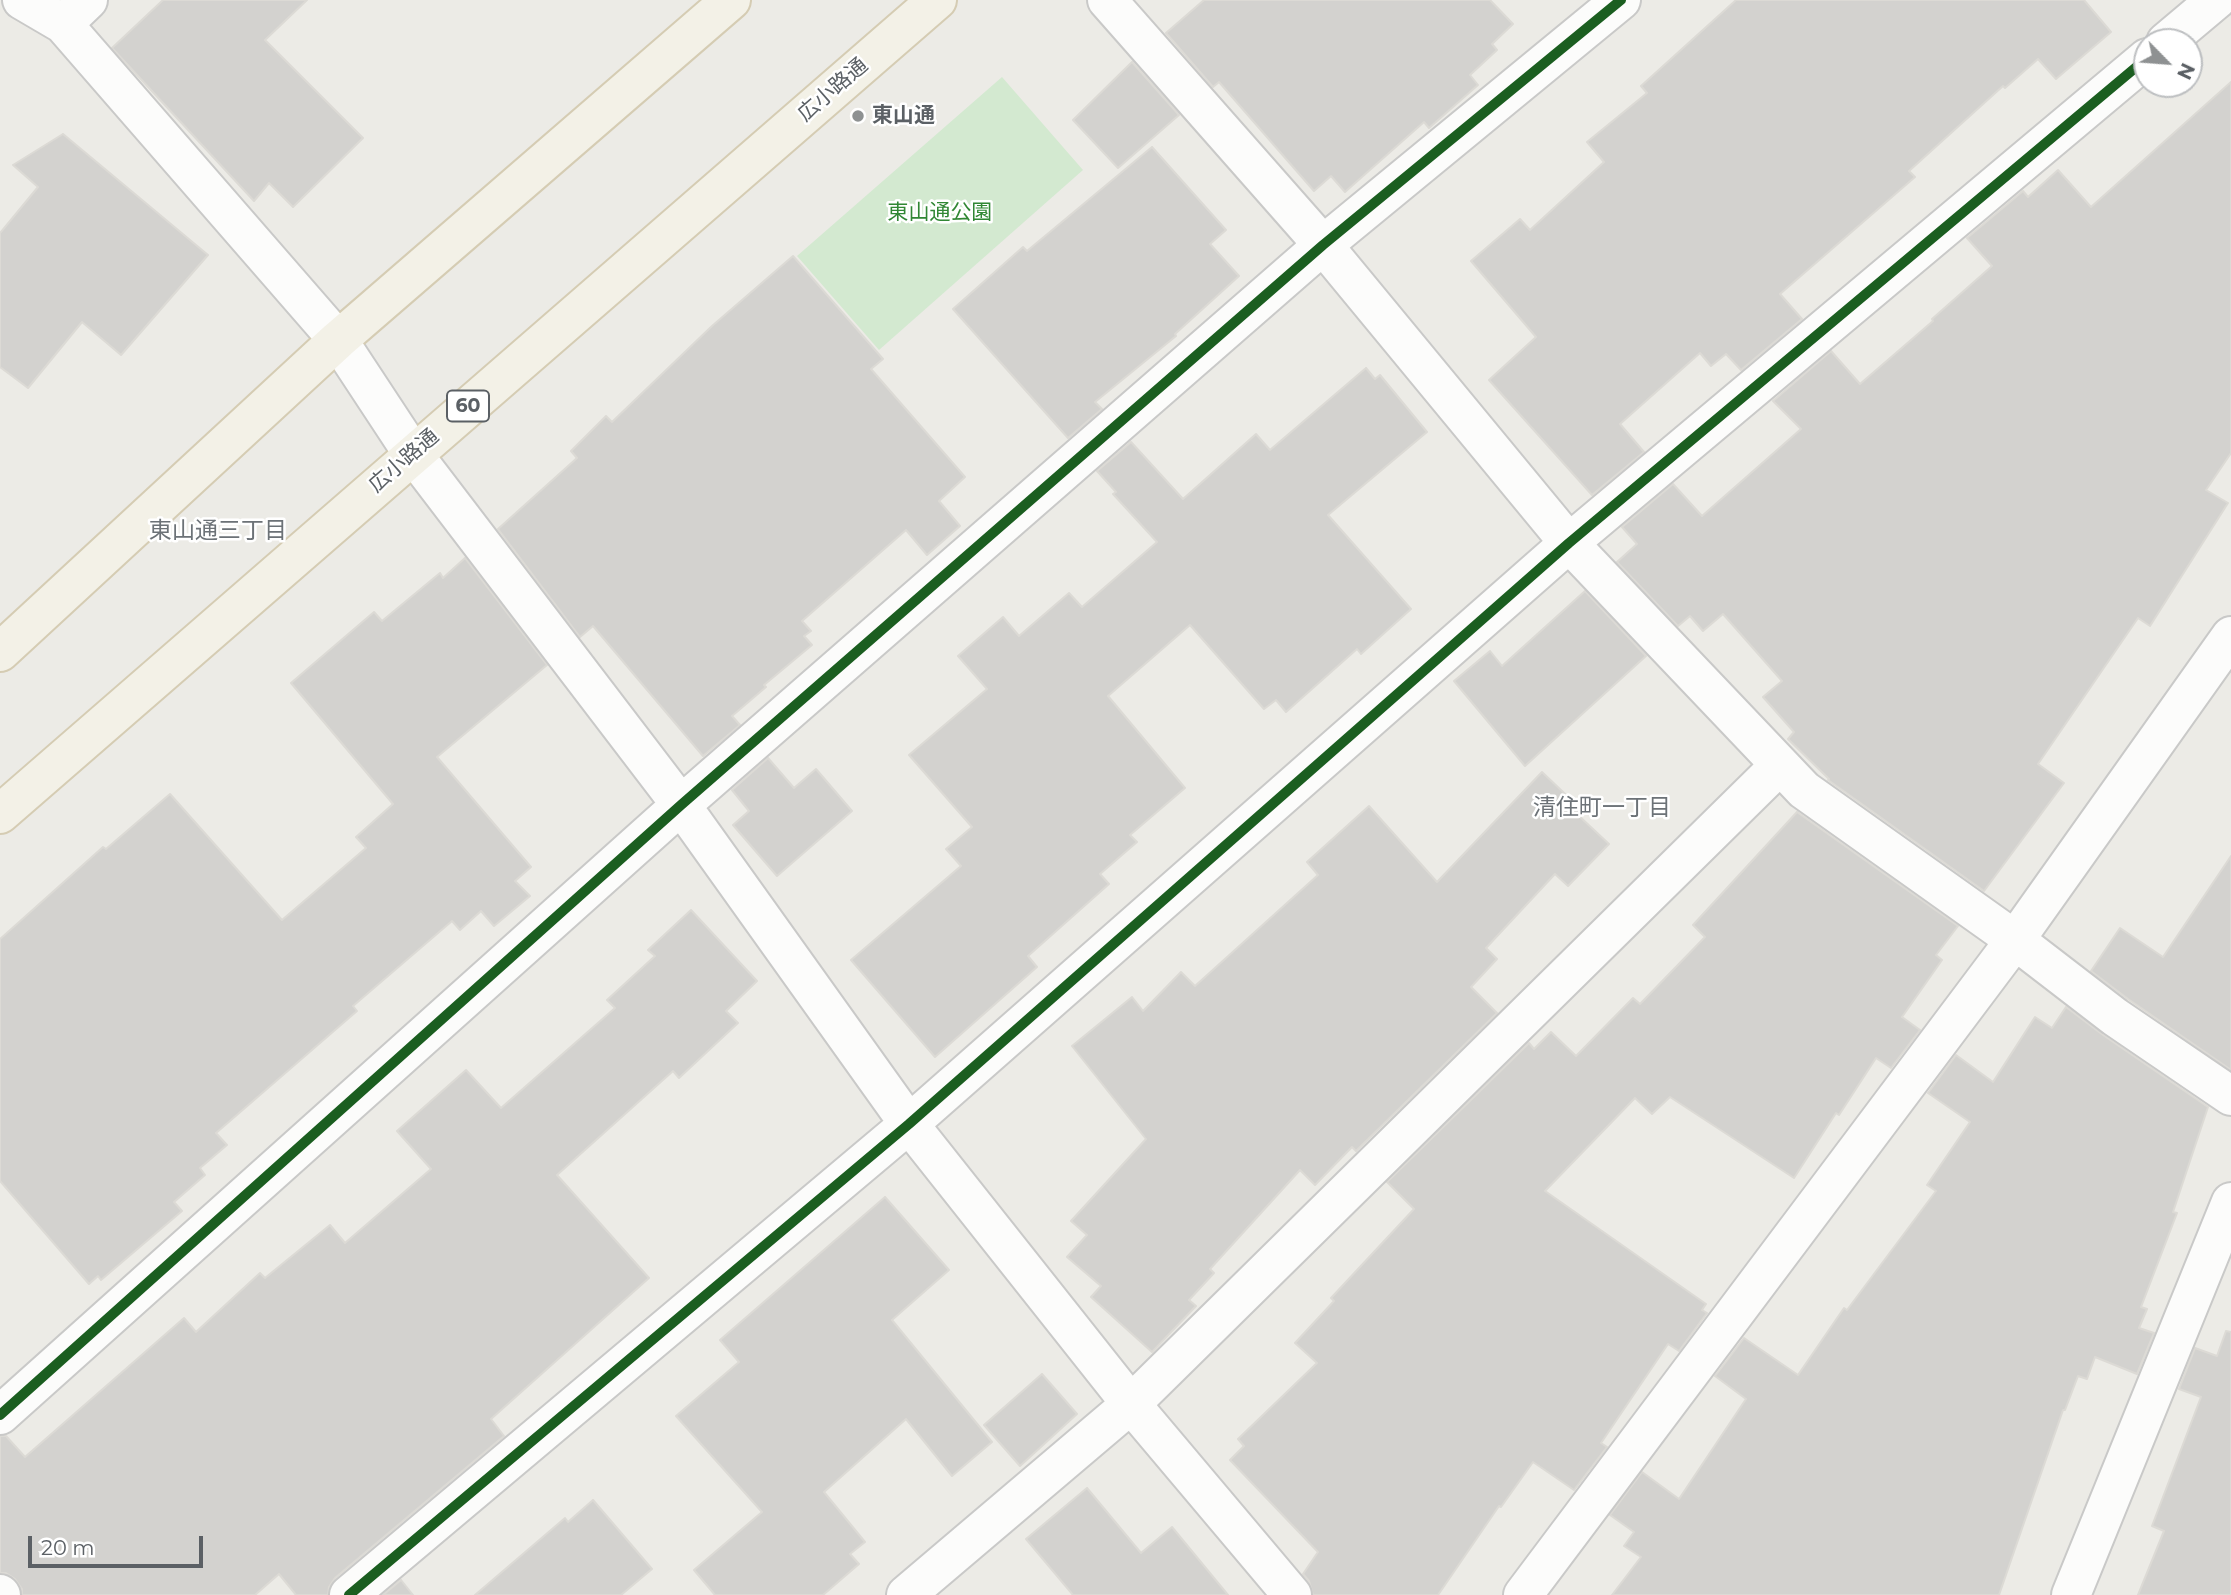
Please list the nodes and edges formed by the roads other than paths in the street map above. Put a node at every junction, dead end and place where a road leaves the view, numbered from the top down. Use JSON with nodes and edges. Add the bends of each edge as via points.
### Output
{"nodes":[{"id":1,"x":22,"y":0,"type":"edge"},
{"id":2,"x":731,"y":0,"type":"edge"},
{"id":3,"x":937,"y":0,"type":"edge"},
{"id":4,"x":1107,"y":0,"type":"edge"},
{"id":5,"x":1621,"y":0,"type":"edge"},
{"id":6,"x":2216,"y":0,"type":"edge"},
{"id":7,"x":75,"y":12,"type":"edge"},
{"id":8,"x":2183,"y":28,"type":"edge"},
{"id":9,"x":2133,"y":70,"type":"edge"},
{"id":10,"x":1323,"y":245,"type":"junction"},
{"id":11,"x":338,"y":340,"type":"junction"},
{"id":12,"x":413,"y":454,"type":"junction"},
{"id":13,"x":1569,"y":543,"type":"junction"},
{"id":14,"x":2231,"y":636,"type":"edge"},
{"id":15,"x":0,"y":653,"type":"edge"},
{"id":16,"x":1780,"y":765,"type":"junction"},
{"id":17,"x":681,"y":805,"type":"junction"},
{"id":18,"x":0,"y":814,"type":"edge"},
{"id":19,"x":2015,"y":940,"type":"junction"},
{"id":20,"x":2231,"y":1096,"type":"edge"},
{"id":21,"x":909,"y":1124,"type":"junction"},
{"id":22,"x":2231,"y":1202,"type":"edge"},
{"id":23,"x":1131,"y":1404,"type":"junction"},
{"id":24,"x":0,"y":1415,"type":"edge"},
{"id":25,"x":349,"y":1595,"type":"edge"},
{"id":26,"x":906,"y":1595,"type":"edge"},
{"id":27,"x":1292,"y":1595,"type":"edge"},
{"id":28,"x":1523,"y":1595,"type":"edge"},
{"id":29,"x":2071,"y":1595,"type":"edge"}],
"edges":[{"from":1,"to":7,"type":"street"},
{"from":2,"to":11,"type":"main road"},
{"from":3,"to":12,"type":"main road","name":"広小路通","number":"60"},
{"from":4,"to":10,"type":"street"},
{"from":5,"to":10,"type":"street"},
{"from":6,"to":8,"type":"street"},
{"from":7,"to":11,"type":"street"},
{"from":9,"to":13,"type":"street"},
{"from":10,"to":13,"type":"street"},
{"from":10,"to":17,"type":"street"},
{"from":11,"to":12,"type":"street"},
{"from":11,"to":15,"type":"main road"},
{"from":12,"to":17,"type":"street"},
{"from":12,"to":18,"type":"main road","name":"広小路通","number":"60"},
{"from":13,"to":16,"type":"street"},
{"from":13,"to":21,"type":"street"},
{"from":14,"to":19,"type":"street"},
{"from":16,"to":19,"type":"street","via":[[1804,790]]},
{"from":16,"to":23,"type":"street"},
{"from":17,"to":21,"type":"street"},
{"from":17,"to":24,"type":"street"},
{"from":19,"to":20,"type":"street","via":[[2115,1017]]},
{"from":19,"to":28,"type":"street"},
{"from":21,"to":23,"type":"street"},
{"from":21,"to":25,"type":"street"},
{"from":22,"to":29,"type":"street"},
{"from":23,"to":26,"type":"street"},
{"from":23,"to":27,"type":"street"}]}
